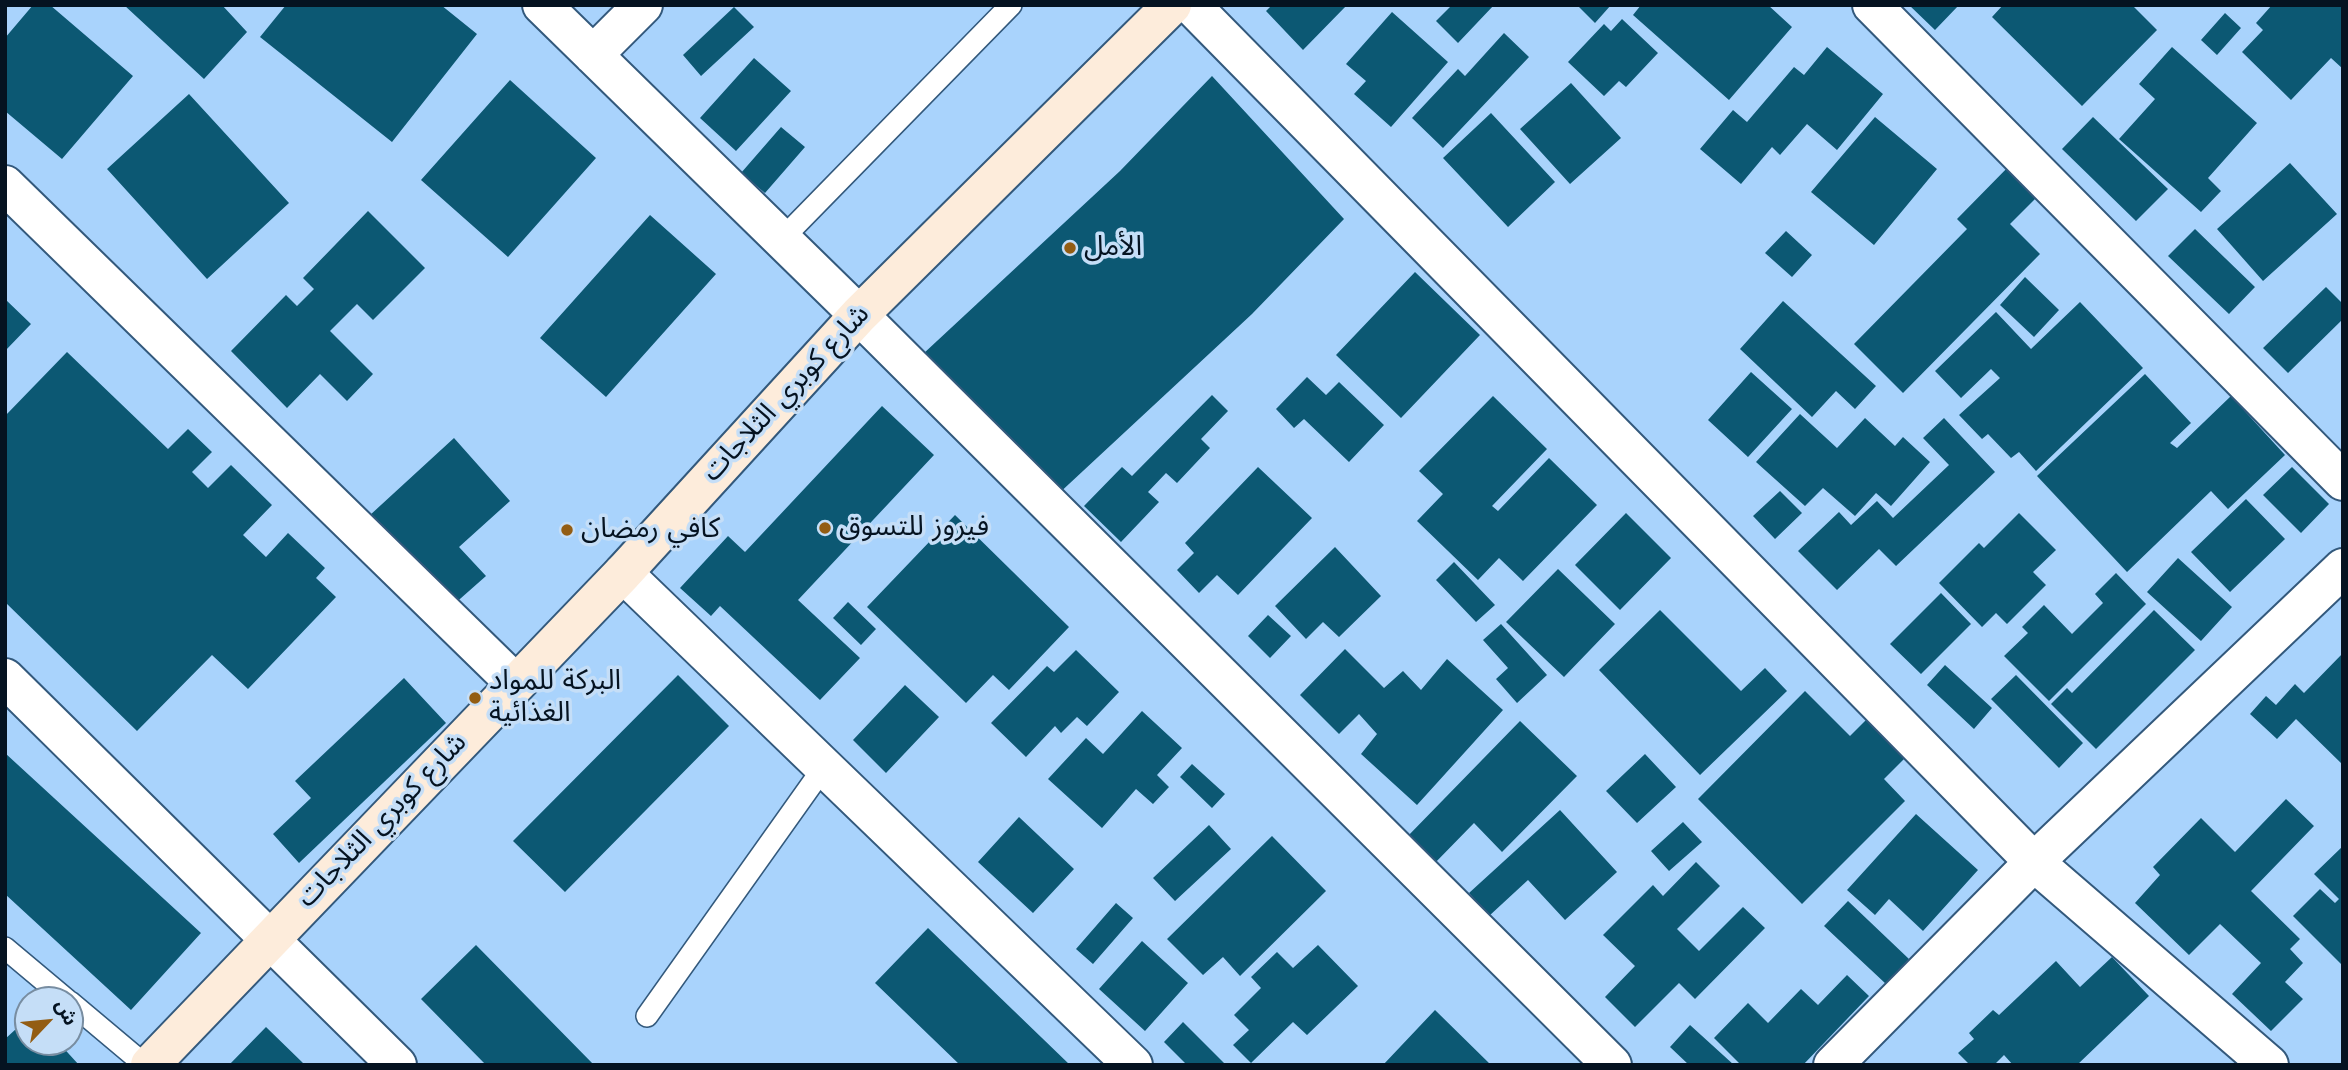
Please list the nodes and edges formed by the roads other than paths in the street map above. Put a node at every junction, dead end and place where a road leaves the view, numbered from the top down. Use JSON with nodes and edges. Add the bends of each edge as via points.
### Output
{"nodes":[{"id":1,"x":542,"y":5,"type":"edge"},
{"id":2,"x":643,"y":5,"type":"edge"},
{"id":3,"x":1011,"y":5,"type":"edge"},
{"id":4,"x":1172,"y":5,"type":"edge"},
{"id":5,"x":1191,"y":5,"type":"edge"},
{"id":6,"x":1872,"y":5,"type":"edge"},
{"id":7,"x":593,"y":55,"type":"junction"},
{"id":8,"x":5,"y":185,"type":"edge"},
{"id":9,"x":782,"y":239,"type":"junction"},
{"id":10,"x":859,"y":315,"type":"junction"},
{"id":11,"x":2343,"y":481,"type":"edge"},
{"id":12,"x":2343,"y":568,"type":"edge"},
{"id":13,"x":622,"y":573,"type":"junction"},
{"id":14,"x":5,"y":678,"type":"edge"},
{"id":15,"x":516,"y":683,"type":"junction"},
{"id":16,"x":824,"y":767,"type":"junction"},
{"id":17,"x":2034,"y":862,"type":"junction"},
{"id":18,"x":268,"y":939,"type":"junction"},
{"id":19,"x":5,"y":948,"type":"edge"},
{"id":20,"x":51,"y":986,"type":"edge"},
{"id":21,"x":84,"y":1013,"type":"edge"},
{"id":22,"x":647,"y":1016,"type":"dead end"},
{"id":23,"x":147,"y":1065,"type":"edge"},
{"id":24,"x":397,"y":1065,"type":"edge"},
{"id":25,"x":1133,"y":1065,"type":"edge"},
{"id":26,"x":1612,"y":1065,"type":"edge"},
{"id":27,"x":1833,"y":1065,"type":"edge"},
{"id":28,"x":2269,"y":1065,"type":"edge"}],
"edges":[{"from":1,"to":7,"type":"street"},
{"from":2,"to":7,"type":"street"},
{"from":3,"to":9,"type":"lane"},
{"from":4,"to":10,"type":"main road","name":"شارع كوبري الثلاجات"},
{"from":5,"to":17,"type":"street"},
{"from":6,"to":11,"type":"street"},
{"from":7,"to":9,"type":"street"},
{"from":8,"to":15,"type":"street"},
{"from":9,"to":10,"type":"street"},
{"from":10,"to":13,"type":"main road","name":"شارع كوبري الثلاجات"},
{"from":10,"to":26,"type":"street"},
{"from":12,"to":17,"type":"street"},
{"from":13,"to":15,"type":"main road","name":"شارع كوبري الثلاجات"},
{"from":13,"to":16,"type":"street"},
{"from":14,"to":18,"type":"street"},
{"from":15,"to":18,"type":"main road","name":"شارع كوبري الثلاجات"},
{"from":16,"to":22,"type":"lane"},
{"from":16,"to":25,"type":"street"},
{"from":17,"to":27,"type":"street"},
{"from":17,"to":28,"type":"street"},
{"from":18,"to":23,"type":"main road","name":"شارع كوبري الثلاجات"},
{"from":18,"to":24,"type":"street"},
{"from":19,"to":20,"type":"lane"},
{"from":21,"to":23,"type":"lane"}]}
